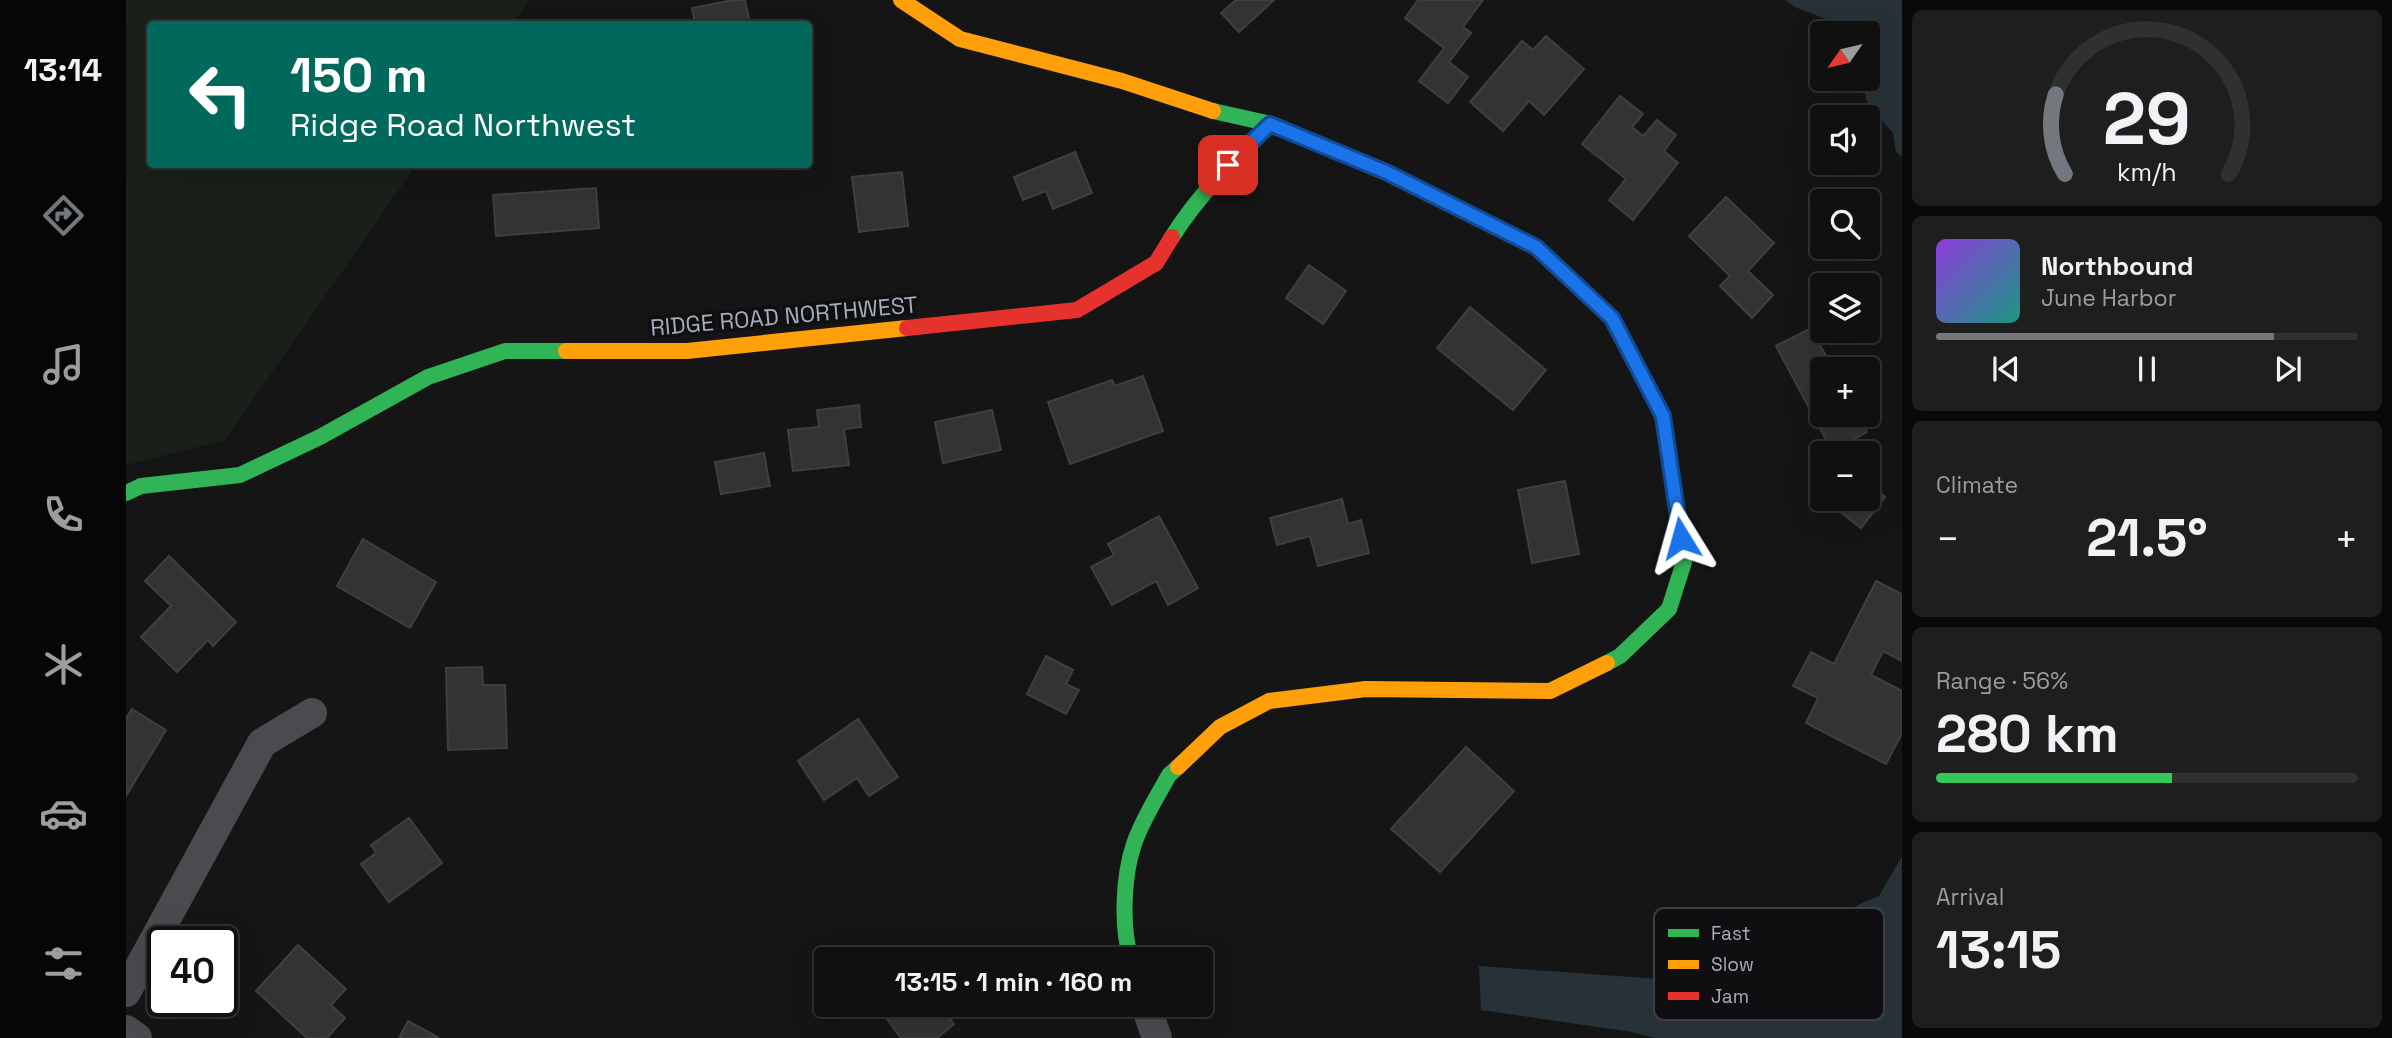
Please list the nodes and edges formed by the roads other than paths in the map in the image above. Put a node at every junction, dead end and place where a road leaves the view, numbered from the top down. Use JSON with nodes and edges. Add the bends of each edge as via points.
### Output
{"nodes":[{"id":1,"x":901,"y":0,"type":"edge"},
{"id":2,"x":1270,"y":124,"type":"junction"},
{"id":3,"x":126,"y":493,"type":"edge"},
{"id":4,"x":312,"y":713,"type":"dead end"},
{"id":5,"x":1127,"y":947,"type":"edge"},
{"id":6,"x":126,"y":992,"type":"edge"},
{"id":7,"x":1150,"y":1017,"type":"edge"},
{"id":8,"x":126,"y":1030,"type":"edge"},
{"id":9,"x":137,"y":1038,"type":"edge"},
{"id":10,"x":1157,"y":1038,"type":"edge"}],
"edges":[{"from":1,"to":2,"type":"street","via":[[960,40]]},
{"from":2,"to":3,"type":"street","name":"RIDGE ROAD NORTHWEST","via":[[1228,165],[1183,220],[1156,263],[1077,310],[687,351],[505,351],[428,377],[240,475],[141,486]]},
{"from":2,"to":5,"type":"street","via":[[1386,172],[1536,247],[1612,318],[1663,416],[1684,562],[1670,609],[1620,656],[1550,691],[1366,689],[1269,701],[1220,727],[1170,775],[1135,841],[1129,861]]},
{"from":4,"to":6,"type":"street","via":[[262,743]]},
{"from":7,"to":10,"type":"street"},
{"from":8,"to":9,"type":"street"}]}
